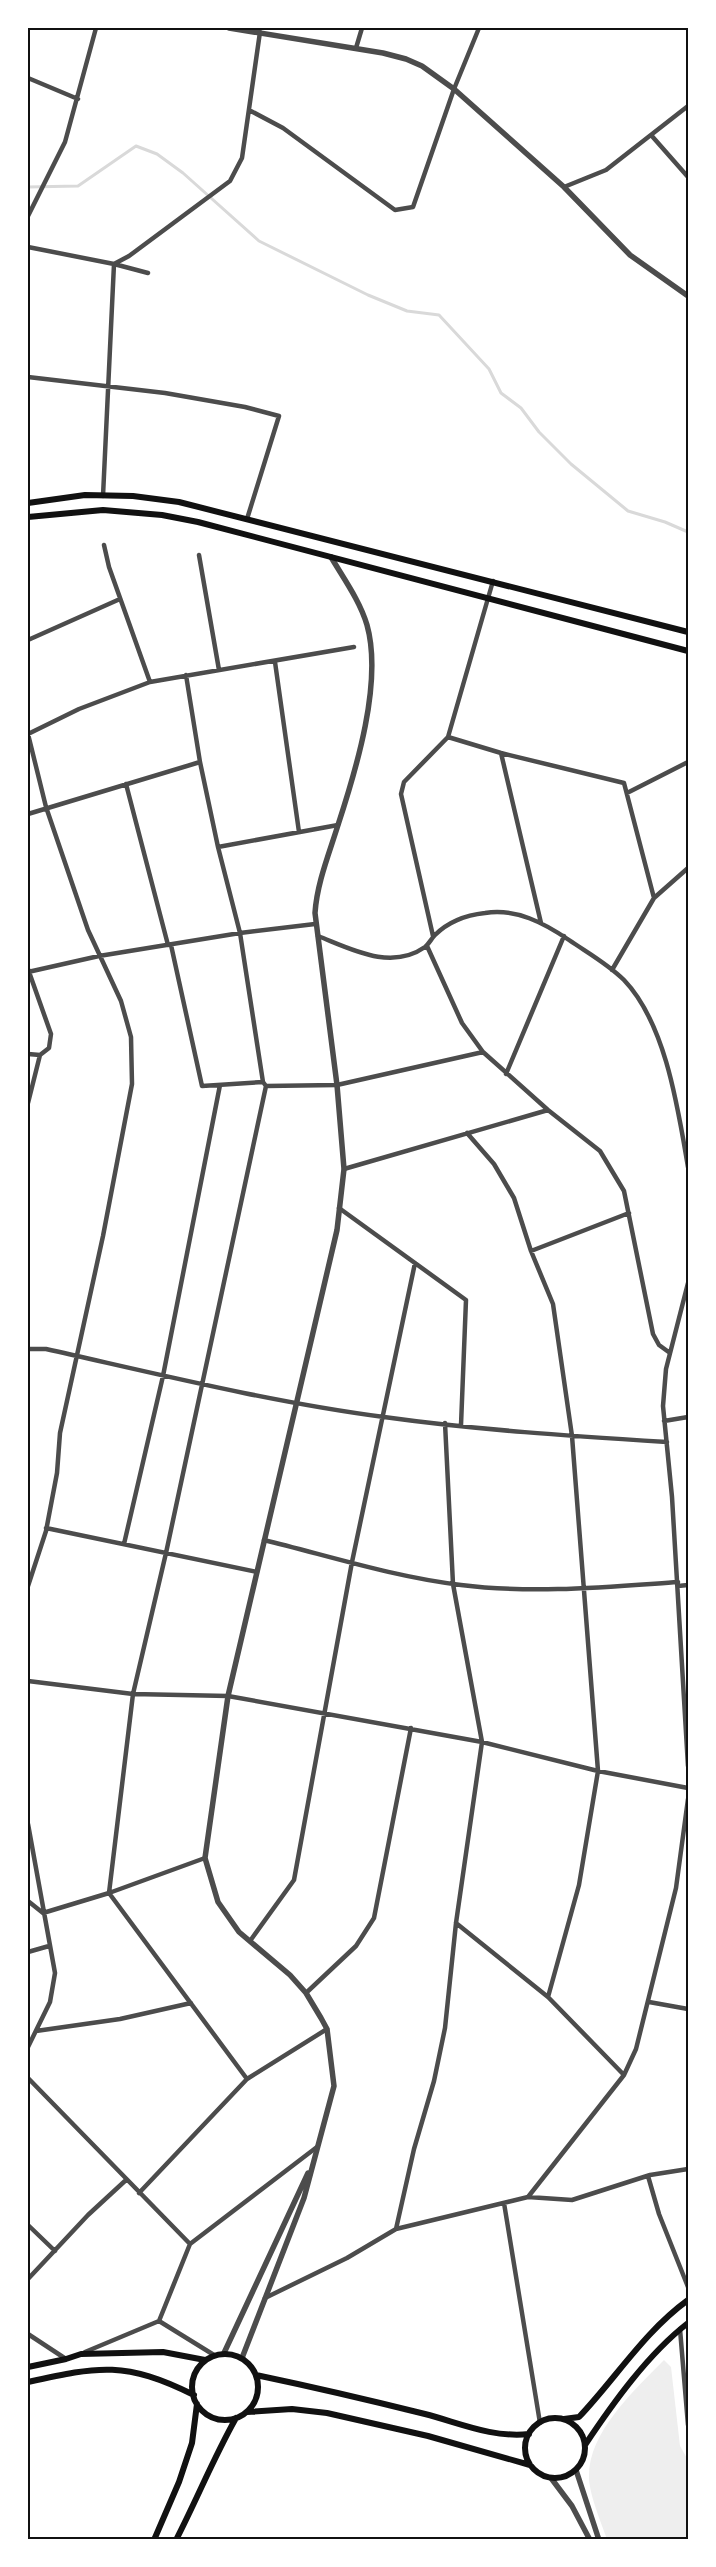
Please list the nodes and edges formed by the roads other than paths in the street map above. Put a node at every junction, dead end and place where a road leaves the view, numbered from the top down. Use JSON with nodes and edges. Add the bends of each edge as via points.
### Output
{"nodes":[{"id":1,"x":96,"y":28,"type":"edge"},
{"id":2,"x":229,"y":28,"type":"edge"},
{"id":3,"x":362,"y":28,"type":"edge"},
{"id":4,"x":479,"y":28,"type":"edge"},
{"id":5,"x":260,"y":32,"type":"junction"},
{"id":6,"x":356,"y":48,"type":"junction"},
{"id":7,"x":28,"y":78,"type":"edge"},
{"id":8,"x":454,"y":88,"type":"junction"},
{"id":9,"x":78,"y":99,"type":"junction"},
{"id":10,"x":688,"y":106,"type":"edge"},
{"id":11,"x":249,"y":110,"type":"junction"},
{"id":12,"x":651,"y":135,"type":"junction"},
{"id":13,"x":688,"y":177,"type":"edge"},
{"id":14,"x":564,"y":187,"type":"junction"},
{"id":15,"x":28,"y":216,"type":"edge"},
{"id":16,"x":28,"y":247,"type":"edge"},
{"id":17,"x":114,"y":264,"type":"junction"},
{"id":18,"x":148,"y":273,"type":"dead end"},
{"id":19,"x":688,"y":296,"type":"edge"},
{"id":20,"x":28,"y":377,"type":"edge"},
{"id":21,"x":107,"y":387,"type":"junction"},
{"id":22,"x":102,"y":496,"type":"junction"},
{"id":23,"x":28,"y":503,"type":"edge"},
{"id":24,"x":28,"y":517,"type":"edge"},
{"id":25,"x":247,"y":519,"type":"junction"},
{"id":26,"x":104,"y":545,"type":"dead end"},
{"id":27,"x":199,"y":555,"type":"dead end"},
{"id":28,"x":332,"y":558,"type":"junction"},
{"id":29,"x":493,"y":581,"type":"junction"},
{"id":30,"x":487,"y":598,"type":"junction"},
{"id":31,"x":120,"y":599,"type":"junction"},
{"id":32,"x":688,"y":632,"type":"edge"},
{"id":33,"x":28,"y":640,"type":"edge"},
{"id":34,"x":354,"y":647,"type":"dead end"},
{"id":35,"x":688,"y":650,"type":"edge"},
{"id":36,"x":276,"y":662,"type":"junction"},
{"id":37,"x":219,"y":670,"type":"junction"},
{"id":38,"x":186,"y":675,"type":"junction"},
{"id":39,"x":150,"y":682,"type":"junction"},
{"id":40,"x":28,"y":734,"type":"edge"},
{"id":41,"x":448,"y":737,"type":"junction"},
{"id":42,"x":501,"y":753,"type":"junction"},
{"id":43,"x":200,"y":762,"type":"junction"},
{"id":44,"x":688,"y":762,"type":"edge"},
{"id":45,"x":126,"y":784,"type":"junction"},
{"id":46,"x":627,"y":793,"type":"junction"},
{"id":47,"x":46,"y":807,"type":"junction"},
{"id":48,"x":28,"y":814,"type":"edge"},
{"id":49,"x":338,"y":825,"type":"junction"},
{"id":50,"x":299,"y":832,"type":"junction"},
{"id":51,"x":218,"y":847,"type":"junction"},
{"id":52,"x":688,"y":868,"type":"edge"},
{"id":53,"x":654,"y":898,"type":"junction"},
{"id":54,"x":541,"y":923,"type":"junction"},
{"id":55,"x":315,"y":924,"type":"junction"},
{"id":56,"x":240,"y":932,"type":"junction"},
{"id":57,"x":318,"y":936,"type":"junction"},
{"id":58,"x":433,"y":936,"type":"junction"},
{"id":59,"x":564,"y":936,"type":"junction"},
{"id":60,"x":169,"y":945,"type":"junction"},
{"id":61,"x":427,"y":946,"type":"junction"},
{"id":62,"x":99,"y":956,"type":"junction"},
{"id":63,"x":28,"y":970,"type":"edge"},
{"id":64,"x":612,"y":970,"type":"junction"},
{"id":65,"x":483,"y":1052,"type":"junction"},
{"id":66,"x":28,"y":1054,"type":"edge"},
{"id":67,"x":40,"y":1055,"type":"junction"},
{"id":68,"x":506,"y":1074,"type":"junction"},
{"id":69,"x":264,"y":1084,"type":"junction"},
{"id":70,"x":220,"y":1085,"type":"junction"},
{"id":71,"x":337,"y":1085,"type":"junction"},
{"id":72,"x":28,"y":1103,"type":"edge"},
{"id":73,"x":548,"y":1110,"type":"junction"},
{"id":74,"x":468,"y":1133,"type":"junction"},
{"id":75,"x":688,"y":1167,"type":"edge"},
{"id":76,"x":344,"y":1169,"type":"junction"},
{"id":77,"x":339,"y":1208,"type":"junction"},
{"id":78,"x":629,"y":1212,"type":"junction"},
{"id":79,"x":531,"y":1251,"type":"junction"},
{"id":80,"x":415,"y":1263,"type":"junction"},
{"id":81,"x":688,"y":1283,"type":"edge"},
{"id":82,"x":28,"y":1349,"type":"edge"},
{"id":83,"x":670,"y":1353,"type":"junction"},
{"id":84,"x":78,"y":1356,"type":"junction"},
{"id":85,"x":163,"y":1376,"type":"junction"},
{"id":86,"x":203,"y":1386,"type":"junction"},
{"id":87,"x":296,"y":1402,"type":"junction"},
{"id":88,"x":384,"y":1417,"type":"junction"},
{"id":89,"x":688,"y":1417,"type":"edge"},
{"id":90,"x":664,"y":1421,"type":"junction"},
{"id":91,"x":445,"y":1423,"type":"junction"},
{"id":92,"x":461,"y":1425,"type":"junction"},
{"id":93,"x":572,"y":1436,"type":"junction"},
{"id":94,"x":666,"y":1442,"type":"junction"},
{"id":95,"x":46,"y":1528,"type":"junction"},
{"id":96,"x":264,"y":1540,"type":"junction"},
{"id":97,"x":124,"y":1544,"type":"junction"},
{"id":98,"x":166,"y":1553,"type":"junction"},
{"id":99,"x":352,"y":1562,"type":"junction"},
{"id":100,"x":257,"y":1572,"type":"junction"},
{"id":101,"x":453,"y":1584,"type":"junction"},
{"id":102,"x":678,"y":1584,"type":"junction"},
{"id":103,"x":688,"y":1585,"type":"edge"},
{"id":104,"x":28,"y":1586,"type":"edge"},
{"id":105,"x":584,"y":1589,"type":"junction"},
{"id":106,"x":28,"y":1681,"type":"edge"},
{"id":107,"x":133,"y":1694,"type":"junction"},
{"id":108,"x":228,"y":1696,"type":"junction"},
{"id":109,"x":323,"y":1714,"type":"junction"},
{"id":110,"x":411,"y":1728,"type":"junction"},
{"id":111,"x":482,"y":1742,"type":"junction"},
{"id":112,"x":688,"y":1766,"type":"edge"},
{"id":113,"x":598,"y":1771,"type":"junction"},
{"id":114,"x":688,"y":1788,"type":"edge"},
{"id":115,"x":688,"y":1798,"type":"edge"},
{"id":116,"x":28,"y":1824,"type":"edge"},
{"id":117,"x":205,"y":1858,"type":"junction"},
{"id":118,"x":109,"y":1893,"type":"junction"},
{"id":119,"x":28,"y":1901,"type":"edge"},
{"id":120,"x":43,"y":1913,"type":"junction"},
{"id":121,"x":456,"y":1923,"type":"junction"},
{"id":122,"x":250,"y":1941,"type":"junction"},
{"id":123,"x":50,"y":1946,"type":"junction"},
{"id":124,"x":28,"y":1952,"type":"edge"},
{"id":125,"x":306,"y":1993,"type":"junction"},
{"id":126,"x":548,"y":1997,"type":"junction"},
{"id":127,"x":191,"y":2002,"type":"junction"},
{"id":128,"x":649,"y":2002,"type":"junction"},
{"id":129,"x":688,"y":2009,"type":"edge"},
{"id":130,"x":327,"y":2030,"type":"junction"},
{"id":131,"x":36,"y":2031,"type":"junction"},
{"id":132,"x":28,"y":2047,"type":"edge"},
{"id":133,"x":624,"y":2075,"type":"junction"},
{"id":134,"x":28,"y":2078,"type":"edge"},
{"id":135,"x":247,"y":2079,"type":"junction"},
{"id":136,"x":318,"y":2146,"type":"junction"},
{"id":137,"x":314,"y":2160,"type":"junction"},
{"id":138,"x":688,"y":2169,"type":"edge"},
{"id":139,"x":648,"y":2176,"type":"junction"},
{"id":140,"x":126,"y":2180,"type":"junction"},
{"id":141,"x":139,"y":2193,"type":"junction"},
{"id":142,"x":528,"y":2197,"type":"junction"},
{"id":143,"x":504,"y":2203,"type":"junction"},
{"id":144,"x":28,"y":2225,"type":"edge"},
{"id":145,"x":396,"y":2229,"type":"junction"},
{"id":146,"x":190,"y":2244,"type":"junction"},
{"id":147,"x":55,"y":2251,"type":"junction"},
{"id":148,"x":28,"y":2279,"type":"edge"},
{"id":149,"x":688,"y":2287,"type":"edge"},
{"id":150,"x":265,"y":2298,"type":"junction"},
{"id":151,"x":688,"y":2300,"type":"edge"},
{"id":152,"x":159,"y":2320,"type":"junction"},
{"id":153,"x":688,"y":2323,"type":"edge"},
{"id":154,"x":680,"y":2329,"type":"junction"},
{"id":155,"x":28,"y":2334,"type":"edge"},
{"id":156,"x":224,"y":2353,"type":"junction"},
{"id":157,"x":81,"y":2354,"type":"junction"},
{"id":158,"x":214,"y":2355,"type":"junction"},
{"id":159,"x":242,"y":2358,"type":"junction"},
{"id":160,"x":66,"y":2360,"type":"junction"},
{"id":161,"x":205,"y":2360,"type":"junction"},
{"id":162,"x":28,"y":2367,"type":"edge"},
{"id":163,"x":256,"y":2374,"type":"junction"},
{"id":164,"x":28,"y":2382,"type":"edge"},
{"id":165,"x":194,"y":2396,"type":"junction"},
{"id":166,"x":197,"y":2404,"type":"junction"},
{"id":167,"x":247,"y":2412,"type":"junction"},
{"id":168,"x":236,"y":2418,"type":"junction"},
{"id":169,"x":563,"y":2419,"type":"junction"},
{"id":170,"x":540,"y":2423,"type":"junction"},
{"id":171,"x":688,"y":2425,"type":"edge"},
{"id":172,"x":529,"y":2434,"type":"junction"},
{"id":173,"x":585,"y":2445,"type":"junction"},
{"id":174,"x":530,"y":2464,"type":"junction"},
{"id":175,"x":576,"y":2470,"type":"junction"},
{"id":176,"x":551,"y":2478,"type":"junction"},
{"id":177,"x":154,"y":2540,"type":"edge"},
{"id":178,"x":176,"y":2540,"type":"edge"},
{"id":179,"x":590,"y":2540,"type":"edge"},
{"id":180,"x":599,"y":2540,"type":"edge"}],
"edges":[{"from":1,"to":9,"type":"street"},
{"from":2,"to":5,"type":"street"},
{"from":3,"to":6,"type":"street"},
{"from":4,"to":8,"type":"street"},
{"from":5,"to":6,"type":"street"},
{"from":5,"to":11,"type":"street"},
{"from":6,"to":8,"type":"street","via":[[406,59]]},
{"from":7,"to":9,"type":"street"},
{"from":8,"to":11,"type":"street","via":[[413,207],[395,210],[283,128]]},
{"from":8,"to":14,"type":"street"},
{"from":9,"to":15,"type":"street","via":[[65,142]]},
{"from":10,"to":12,"type":"street"},
{"from":11,"to":17,"type":"street","via":[[242,158],[230,181]]},
{"from":12,"to":13,"type":"street"},
{"from":12,"to":14,"type":"street","via":[[606,170]]},
{"from":14,"to":19,"type":"street","via":[[630,255]]},
{"from":16,"to":17,"type":"street"},
{"from":17,"to":18,"type":"street"},
{"from":17,"to":21,"type":"street"},
{"from":20,"to":21,"type":"street"},
{"from":21,"to":22,"type":"street"},
{"from":21,"to":25,"type":"street","via":[[174,394],[279,416]]},
{"from":22,"to":23,"type":"main road","via":[[85,495]]},
{"from":22,"to":25,"type":"main road","via":[[179,502]]},
{"from":24,"to":28,"type":"main road","via":[[103,510],[162,515]]},
{"from":25,"to":29,"type":"main road"},
{"from":26,"to":31,"type":"street"},
{"from":27,"to":37,"type":"street"},
{"from":28,"to":30,"type":"main road"},
{"from":28,"to":49,"type":"street","via":[[366,623],[372,659],[362,736]]},
{"from":29,"to":30,"type":"street"},
{"from":29,"to":32,"type":"main road"},
{"from":30,"to":35,"type":"main road"},
{"from":30,"to":41,"type":"street"},
{"from":31,"to":33,"type":"street"},
{"from":31,"to":39,"type":"street"},
{"from":34,"to":36,"type":"street"},
{"from":36,"to":37,"type":"street"},
{"from":36,"to":50,"type":"street"},
{"from":37,"to":38,"type":"street"},
{"from":38,"to":39,"type":"street"},
{"from":38,"to":43,"type":"street"},
{"from":39,"to":40,"type":"street"},
{"from":40,"to":47,"type":"street"},
{"from":41,"to":42,"type":"street"},
{"from":41,"to":58,"type":"street","via":[[404,782],[401,794]]},
{"from":42,"to":46,"type":"street","via":[[624,783]]},
{"from":42,"to":54,"type":"street"},
{"from":43,"to":45,"type":"street"},
{"from":43,"to":51,"type":"street"},
{"from":44,"to":46,"type":"street"},
{"from":45,"to":47,"type":"street"},
{"from":45,"to":60,"type":"street"},
{"from":46,"to":53,"type":"street"},
{"from":47,"to":48,"type":"street"},
{"from":47,"to":62,"type":"street"},
{"from":49,"to":50,"type":"street"},
{"from":49,"to":55,"type":"street","via":[[318,891]]},
{"from":50,"to":51,"type":"street"},
{"from":51,"to":56,"type":"street"},
{"from":52,"to":53,"type":"street"},
{"from":53,"to":64,"type":"street"},
{"from":54,"to":58,"type":"street","via":[[510,912],[485,913],[454,921]]},
{"from":54,"to":59,"type":"street"},
{"from":55,"to":56,"type":"street"},
{"from":55,"to":57,"type":"street"},
{"from":56,"to":60,"type":"street"},
{"from":56,"to":69,"type":"street"},
{"from":57,"to":61,"type":"street","via":[[385,958],[409,954]]},
{"from":57,"to":71,"type":"street"},
{"from":58,"to":61,"type":"street"},
{"from":59,"to":64,"type":"street"},
{"from":59,"to":68,"type":"street"},
{"from":60,"to":62,"type":"street"},
{"from":60,"to":70,"type":"street","via":[[202,1086]]},
{"from":61,"to":65,"type":"street","via":[[462,1022]]},
{"from":62,"to":63,"type":"street"},
{"from":62,"to":84,"type":"street","via":[[120,1001],[131,1038],[132,1084]]},
{"from":63,"to":67,"type":"street","via":[[50,1034],[49,1048]]},
{"from":64,"to":75,"type":"street","via":[[635,994],[652,1025],[680,1117]]},
{"from":65,"to":68,"type":"street"},
{"from":65,"to":71,"type":"street"},
{"from":66,"to":67,"type":"street"},
{"from":67,"to":72,"type":"street"},
{"from":68,"to":73,"type":"street"},
{"from":69,"to":70,"type":"street"},
{"from":69,"to":71,"type":"street"},
{"from":69,"to":86,"type":"street"},
{"from":70,"to":85,"type":"street"},
{"from":71,"to":76,"type":"street"},
{"from":73,"to":74,"type":"street"},
{"from":73,"to":78,"type":"street","via":[[600,1151],[624,1191]]},
{"from":74,"to":76,"type":"street"},
{"from":74,"to":79,"type":"street","via":[[494,1164],[514,1198]]},
{"from":76,"to":77,"type":"street"},
{"from":77,"to":80,"type":"street"},
{"from":77,"to":87,"type":"street"},
{"from":78,"to":79,"type":"street"},
{"from":78,"to":83,"type":"street","via":[[653,1334],[659,1345]]},
{"from":79,"to":93,"type":"street","via":[[556,1315]]},
{"from":80,"to":88,"type":"street"},
{"from":80,"to":92,"type":"street","via":[[466,1300]]},
{"from":81,"to":83,"type":"street"},
{"from":82,"to":84,"type":"street"},
{"from":83,"to":90,"type":"street","via":[[664,1388]]},
{"from":84,"to":85,"type":"street"},
{"from":84,"to":95,"type":"street","via":[[60,1434],[57,1473]]},
{"from":85,"to":86,"type":"street"},
{"from":85,"to":97,"type":"street"},
{"from":86,"to":87,"type":"street"},
{"from":86,"to":98,"type":"street"},
{"from":87,"to":88,"type":"street"},
{"from":87,"to":96,"type":"street"},
{"from":88,"to":91,"type":"street"},
{"from":88,"to":99,"type":"street"},
{"from":89,"to":90,"type":"street"},
{"from":90,"to":94,"type":"street"},
{"from":91,"to":92,"type":"street"},
{"from":91,"to":101,"type":"street"},
{"from":92,"to":93,"type":"street"},
{"from":93,"to":94,"type":"street"},
{"from":93,"to":105,"type":"street"},
{"from":94,"to":102,"type":"street"},
{"from":95,"to":97,"type":"street"},
{"from":95,"to":104,"type":"street"},
{"from":96,"to":99,"type":"street"},
{"from":96,"to":100,"type":"street"},
{"from":97,"to":98,"type":"street"},
{"from":98,"to":100,"type":"street"},
{"from":98,"to":107,"type":"street"},
{"from":99,"to":101,"type":"street"},
{"from":99,"to":109,"type":"street"},
{"from":100,"to":108,"type":"street"},
{"from":101,"to":105,"type":"street"},
{"from":101,"to":111,"type":"street"},
{"from":102,"to":103,"type":"street"},
{"from":102,"to":105,"type":"street"},
{"from":102,"to":112,"type":"street"},
{"from":105,"to":113,"type":"street"},
{"from":106,"to":107,"type":"street"},
{"from":107,"to":108,"type":"street"},
{"from":107,"to":118,"type":"street"},
{"from":108,"to":109,"type":"street"},
{"from":108,"to":117,"type":"street"},
{"from":109,"to":110,"type":"street"},
{"from":109,"to":122,"type":"street","via":[[294,1880]]},
{"from":110,"to":111,"type":"street"},
{"from":110,"to":125,"type":"street","via":[[374,1918],[356,1946]]},
{"from":111,"to":113,"type":"street"},
{"from":111,"to":121,"type":"street"},
{"from":113,"to":114,"type":"street"},
{"from":113,"to":126,"type":"street","via":[[578,1885]]},
{"from":115,"to":128,"type":"street","via":[[676,1888]]},
{"from":116,"to":120,"type":"street"},
{"from":117,"to":118,"type":"street"},
{"from":117,"to":122,"type":"street","via":[[218,1902],[239,1932]]},
{"from":118,"to":120,"type":"street"},
{"from":118,"to":127,"type":"street"},
{"from":119,"to":120,"type":"street"},
{"from":120,"to":123,"type":"street"},
{"from":121,"to":126,"type":"street"},
{"from":121,"to":145,"type":"street","via":[[446,2028]]},
{"from":122,"to":125,"type":"street"},
{"from":123,"to":124,"type":"street"},
{"from":123,"to":131,"type":"street","via":[[55,1973],[50,2002]]},
{"from":125,"to":130,"type":"street"},
{"from":126,"to":133,"type":"street"},
{"from":127,"to":131,"type":"street","via":[[120,2019]]},
{"from":127,"to":135,"type":"street"},
{"from":128,"to":129,"type":"street"},
{"from":128,"to":133,"type":"street","via":[[636,2050]]},
{"from":130,"to":135,"type":"street"},
{"from":130,"to":136,"type":"street","via":[[334,2086]]},
{"from":131,"to":132,"type":"street"},
{"from":133,"to":142,"type":"street"},
{"from":134,"to":140,"type":"street"},
{"from":135,"to":141,"type":"street"},
{"from":136,"to":137,"type":"street"},
{"from":136,"to":146,"type":"street"},
{"from":137,"to":150,"type":"street","via":[[304,2198]]},
{"from":137,"to":156,"type":"street"},
{"from":138,"to":139,"type":"street"},
{"from":139,"to":142,"type":"street","via":[[572,2200]]},
{"from":139,"to":149,"type":"street","via":[[659,2214]]},
{"from":140,"to":141,"type":"street"},
{"from":140,"to":147,"type":"street"},
{"from":141,"to":146,"type":"street"},
{"from":142,"to":143,"type":"street"},
{"from":143,"to":145,"type":"street"},
{"from":143,"to":170,"type":"street"},
{"from":144,"to":147,"type":"street"},
{"from":145,"to":150,"type":"street","via":[[347,2258]]},
{"from":146,"to":152,"type":"street"},
{"from":147,"to":148,"type":"street"},
{"from":150,"to":159,"type":"street"},
{"from":151,"to":169,"type":"main road","via":[[670,2313],[636,2348],[579,2417]]},
{"from":152,"to":157,"type":"street"},
{"from":152,"to":158,"type":"street"},
{"from":153,"to":154,"type":"main road"},
{"from":154,"to":171,"type":"street"},
{"from":154,"to":173,"type":"main road","via":[[610,2408]]},
{"from":155,"to":160,"type":"street"},
{"from":156,"to":158,"type":"main road"},
{"from":156,"to":159,"type":"main road"},
{"from":157,"to":160,"type":"main road"},
{"from":157,"to":161,"type":"main road","via":[[163,2352]]},
{"from":158,"to":161,"type":"main road"},
{"from":159,"to":163,"type":"main road"},
{"from":160,"to":162,"type":"main road"},
{"from":161,"to":165,"type":"main road","via":[[194,2376]]},
{"from":163,"to":167,"type":"main road","via":[[258,2394]]},
{"from":163,"to":172,"type":"main road","via":[[418,2412],[486,2433]]},
{"from":164,"to":165,"type":"main road","via":[[86,2369],[112,2369],[161,2379]]},
{"from":165,"to":166,"type":"main road"},
{"from":166,"to":168,"type":"main road","via":[[210,2416],[228,2420]]},
{"from":166,"to":177,"type":"main road","via":[[190,2451]]},
{"from":167,"to":168,"type":"main road"},
{"from":167,"to":174,"type":"main road","via":[[292,2409],[327,2413]]},
{"from":168,"to":178,"type":"main road"},
{"from":169,"to":170,"type":"main road","via":[[553,2418]]},
{"from":169,"to":173,"type":"main road","via":[[578,2429]]},
{"from":170,"to":172,"type":"main road"},
{"from":172,"to":174,"type":"main road","via":[[526,2450]]},
{"from":173,"to":175,"type":"main road"},
{"from":174,"to":176,"type":"main road"},
{"from":175,"to":176,"type":"main road"},
{"from":175,"to":180,"type":"street"},
{"from":176,"to":179,"type":"street","via":[[572,2506]]}]}
